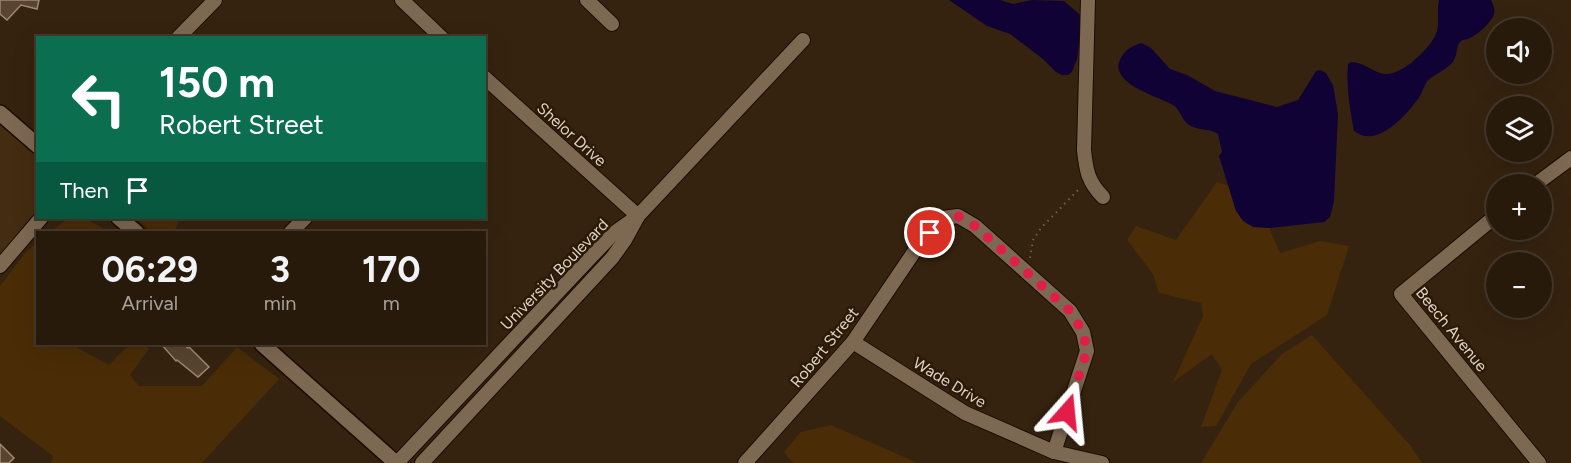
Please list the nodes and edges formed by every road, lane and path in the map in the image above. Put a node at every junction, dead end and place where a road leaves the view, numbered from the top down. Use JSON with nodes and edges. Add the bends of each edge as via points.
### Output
{"nodes":[{"id":1,"x":215,"y":0,"type":"edge"},
{"id":2,"x":402,"y":0,"type":"edge"},
{"id":3,"x":586,"y":0,"type":"edge"},
{"id":4,"x":1088,"y":0,"type":"edge"},
{"id":5,"x":612,"y":24,"type":"dead end"},
{"id":6,"x":180,"y":36,"type":"edge"},
{"id":7,"x":440,"y":36,"type":"edge"},
{"id":8,"x":803,"y":40,"type":"dead end"},
{"id":9,"x":486,"y":79,"type":"edge"},
{"id":10,"x":0,"y":113,"type":"edge"},
{"id":11,"x":36,"y":144,"type":"edge"},
{"id":12,"x":1571,"y":158,"type":"edge"},
{"id":13,"x":1549,"y":174,"type":"edge"},
{"id":14,"x":1089,"y":178,"type":"junction"},
{"id":15,"x":1103,"y":196,"type":"dead end"},
{"id":16,"x":638,"y":216,"type":"junction"},
{"id":17,"x":40,"y":219,"type":"edge"},
{"id":18,"x":120,"y":219,"type":"edge"},
{"id":19,"x":304,"y":219,"type":"edge"},
{"id":20,"x":1486,"y":224,"type":"edge"},
{"id":21,"x":135,"y":231,"type":"edge"},
{"id":22,"x":292,"y":231,"type":"edge"},
{"id":23,"x":0,"y":266,"type":"edge"},
{"id":24,"x":1021,"y":267,"type":"junction"},
{"id":25,"x":853,"y":342,"type":"junction"},
{"id":26,"x":262,"y":345,"type":"edge"},
{"id":27,"x":1054,"y":452,"type":"junction"},
{"id":28,"x":396,"y":463,"type":"edge"},
{"id":29,"x":422,"y":463,"type":"edge"},
{"id":30,"x":745,"y":463,"type":"edge"},
{"id":31,"x":1102,"y":463,"type":"edge"},
{"id":32,"x":1539,"y":463,"type":"edge"}],
"edges":[{"from":1,"to":6,"type":"street"},
{"from":2,"to":7,"type":"street"},
{"from":3,"to":5,"type":"street"},
{"from":4,"to":14,"type":"street","via":[[1084,150]]},
{"from":8,"to":16,"type":"street","name":"University Boulevard"},
{"from":9,"to":16,"type":"street","name":"Shelor Drive"},
{"from":10,"to":11,"type":"street"},
{"from":12,"to":13,"type":"street"},
{"from":14,"to":15,"type":"street"},
{"from":14,"to":24,"type":"path","via":[[1041,228],[1033,240],[1031,256]]},
{"from":16,"to":28,"type":"street","name":"University Boulevard","via":[[614,233]]},
{"from":16,"to":29,"type":"street","name":"University Boulevard","via":[[612,258]]},
{"from":17,"to":23,"type":"street"},
{"from":18,"to":21,"type":"street"},
{"from":19,"to":22,"type":"street"},
{"from":20,"to":32,"type":"street","name":"Beech Avenue","via":[[1401,294]]},
{"from":24,"to":25,"type":"street","name":"Robert Street","via":[[975,226],[958,216],[943,218],[916,249]]},
{"from":24,"to":27,"type":"street","via":[[1070,311],[1083,332],[1087,351]]},
{"from":25,"to":27,"type":"street","name":"Wade Drive","via":[[965,413]]},
{"from":25,"to":30,"type":"street","name":"Robert Street"},
{"from":26,"to":28,"type":"street"},
{"from":27,"to":31,"type":"street","name":"Wade Drive"}]}
